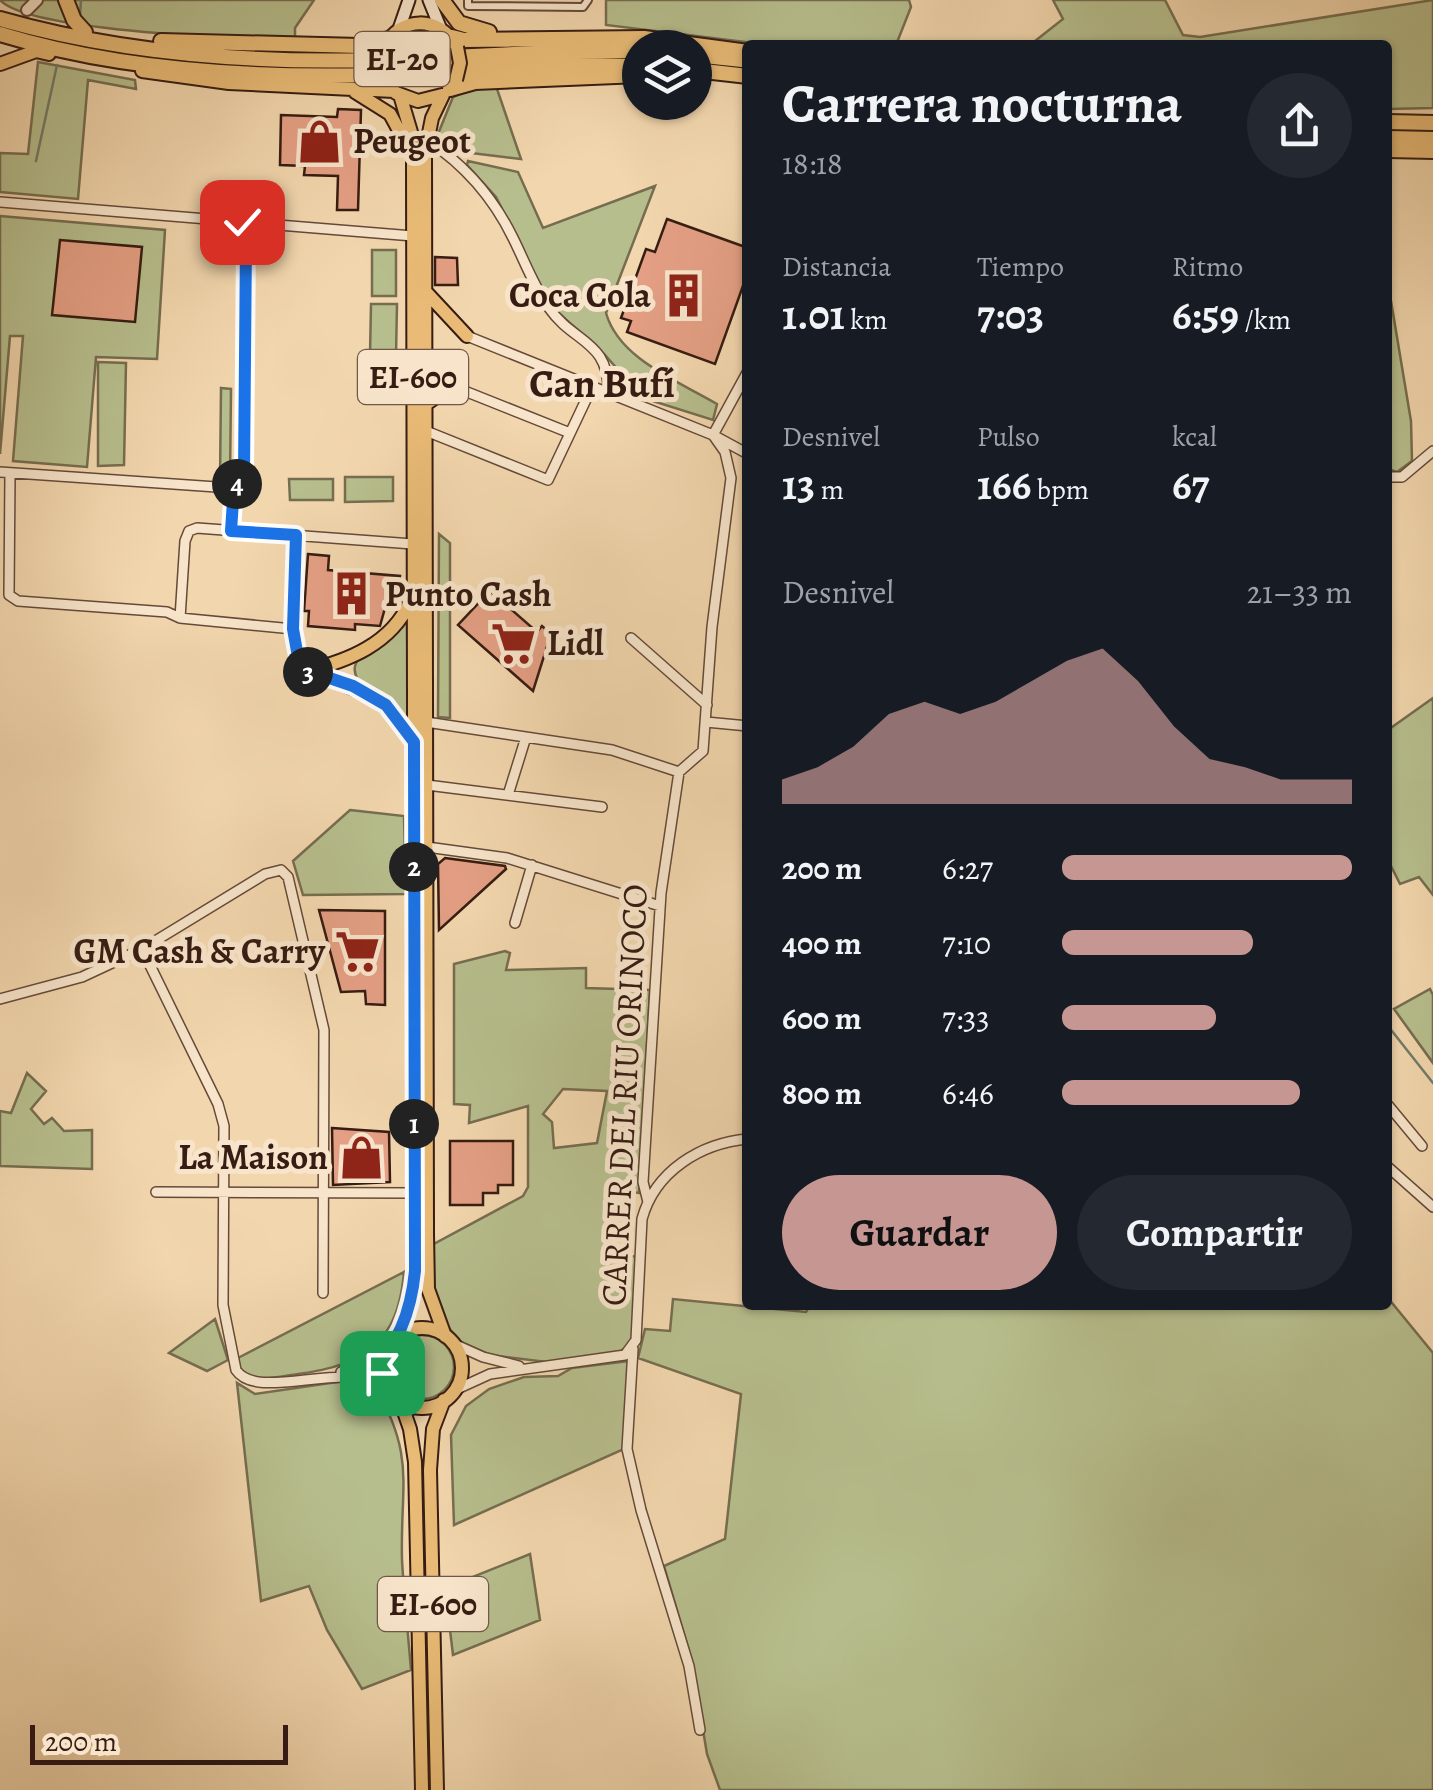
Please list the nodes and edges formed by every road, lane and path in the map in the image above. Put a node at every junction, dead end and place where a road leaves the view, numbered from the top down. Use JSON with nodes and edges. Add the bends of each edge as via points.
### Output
{"nodes":[{"id":1,"x":37,"y":0,"type":"edge"},
{"id":2,"x":66,"y":0,"type":"edge"},
{"id":3,"x":409,"y":0,"type":"edge"},
{"id":4,"x":429,"y":0,"type":"edge"},
{"id":5,"x":442,"y":0,"type":"edge"},
{"id":6,"x":468,"y":0,"type":"edge"},
{"id":7,"x":588,"y":0,"type":"edge"},
{"id":8,"x":24,"y":18,"type":"junction"},
{"id":9,"x":0,"y":19,"type":"edge"},
{"id":10,"x":86,"y":32,"type":"junction"},
{"id":11,"x":0,"y":37,"type":"edge"},
{"id":12,"x":450,"y":37,"type":"junction"},
{"id":13,"x":390,"y":39,"type":"junction"},
{"id":14,"x":622,"y":40,"type":"edge"},
{"id":15,"x":622,"y":44,"type":"edge"},
{"id":16,"x":622,"y":46,"type":"edge"},
{"id":17,"x":712,"y":50,"type":"edge"},
{"id":18,"x":36,"y":51,"type":"junction"},
{"id":19,"x":742,"y":52,"type":"edge"},
{"id":20,"x":712,"y":57,"type":"edge"},
{"id":21,"x":742,"y":59,"type":"edge"},
{"id":22,"x":0,"y":64,"type":"edge"},
{"id":23,"x":622,"y":66,"type":"edge"},
{"id":24,"x":712,"y":72,"type":"edge"},
{"id":25,"x":742,"y":75,"type":"edge"},
{"id":26,"x":622,"y":76,"type":"edge"},
{"id":27,"x":450,"y":88,"type":"junction"},
{"id":28,"x":346,"y":89,"type":"junction"},
{"id":29,"x":394,"y":90,"type":"junction"},
{"id":30,"x":1392,"y":122,"type":"edge"},
{"id":31,"x":1433,"y":123,"type":"edge"},
{"id":32,"x":1392,"y":138,"type":"edge"},
{"id":33,"x":1433,"y":139,"type":"edge"},
{"id":34,"x":426,"y":140,"type":"junction"},
{"id":35,"x":1392,"y":150,"type":"edge"},
{"id":36,"x":1433,"y":150,"type":"edge"},
{"id":37,"x":412,"y":159,"type":"junction"},
{"id":38,"x":0,"y":202,"type":"edge"},
{"id":39,"x":237,"y":223,"type":"junction"},
{"id":40,"x":258,"y":225,"type":"junction"},
{"id":41,"x":413,"y":236,"type":"junction"},
{"id":42,"x":246,"y":240,"type":"junction"},
{"id":43,"x":426,"y":292,"type":"junction"},
{"id":44,"x":426,"y":331,"type":"junction"},
{"id":45,"x":467,"y":336,"type":"junction"},
{"id":46,"x":426,"y":374,"type":"junction"},
{"id":47,"x":742,"y":381,"type":"edge"},
{"id":48,"x":452,"y":386,"type":"junction"},
{"id":49,"x":592,"y":388,"type":"junction"},
{"id":50,"x":608,"y":394,"type":"junction"},
{"id":51,"x":426,"y":404,"type":"junction"},
{"id":52,"x":426,"y":431,"type":"junction"},
{"id":53,"x":570,"y":432,"type":"junction"},
{"id":54,"x":712,"y":434,"type":"junction"},
{"id":55,"x":742,"y":451,"type":"edge"},
{"id":56,"x":1433,"y":451,"type":"edge"},
{"id":57,"x":5,"y":473,"type":"edge"},
{"id":58,"x":1392,"y":477,"type":"edge"},
{"id":59,"x":234,"y":486,"type":"junction"},
{"id":60,"x":231,"y":531,"type":"junction"},
{"id":61,"x":296,"y":535,"type":"junction"},
{"id":62,"x":414,"y":544,"type":"junction"},
{"id":63,"x":414,"y":596,"type":"junction"},
{"id":64,"x":180,"y":618,"type":"junction"},
{"id":65,"x":293,"y":629,"type":"junction"},
{"id":66,"x":631,"y":638,"type":"dead end"},
{"id":67,"x":359,"y":652,"type":"junction"},
{"id":68,"x":306,"y":671,"type":"junction"},
{"id":69,"x":353,"y":686,"type":"junction"},
{"id":70,"x":707,"y":704,"type":"junction"},
{"id":71,"x":426,"y":722,"type":"junction"},
{"id":72,"x":706,"y":722,"type":"junction"},
{"id":73,"x":742,"y":725,"type":"edge"},
{"id":74,"x":526,"y":737,"type":"junction"},
{"id":75,"x":414,"y":742,"type":"junction"},
{"id":76,"x":680,"y":772,"type":"junction"},
{"id":77,"x":426,"y":785,"type":"junction"},
{"id":78,"x":508,"y":796,"type":"junction"},
{"id":79,"x":602,"y":807,"type":"dead end"},
{"id":80,"x":427,"y":847,"type":"junction"},
{"id":81,"x":532,"y":865,"type":"junction"},
{"id":82,"x":660,"y":906,"type":"junction"},
{"id":83,"x":515,"y":922,"type":"dead end"},
{"id":84,"x":142,"y":948,"type":"junction"},
{"id":85,"x":0,"y":999,"type":"edge"},
{"id":86,"x":1392,"y":1110,"type":"edge"},
{"id":87,"x":742,"y":1140,"type":"edge"},
{"id":88,"x":1422,"y":1146,"type":"dead end"},
{"id":89,"x":1392,"y":1171,"type":"edge"},
{"id":90,"x":156,"y":1192,"type":"dead end"},
{"id":91,"x":224,"y":1192,"type":"junction"},
{"id":92,"x":325,"y":1192,"type":"junction"},
{"id":93,"x":414,"y":1192,"type":"junction"},
{"id":94,"x":648,"y":1202,"type":"junction"},
{"id":95,"x":1433,"y":1207,"type":"edge"},
{"id":96,"x":324,"y":1294,"type":"dead end"},
{"id":97,"x":397,"y":1336,"type":"junction"},
{"id":98,"x":449,"y":1340,"type":"junction"},
{"id":99,"x":387,"y":1348,"type":"junction"},
{"id":100,"x":632,"y":1349,"type":"junction"},
{"id":101,"x":532,"y":1368,"type":"junction"},
{"id":102,"x":331,"y":1375,"type":"junction"},
{"id":103,"x":387,"y":1386,"type":"junction"},
{"id":104,"x":450,"y":1395,"type":"junction"},
{"id":105,"x":400,"y":1400,"type":"junction"},
{"id":106,"x":700,"y":1730,"type":"dead end"},
{"id":107,"x":422,"y":1790,"type":"edge"},
{"id":108,"x":437,"y":1790,"type":"edge"}],
"edges":[{"from":1,"to":8,"type":"street"},
{"from":2,"to":10,"type":"highway"},
{"from":3,"to":13,"type":"main road","number":"EI-600"},
{"from":4,"to":12,"type":"main road","number":"EI-600"},
{"from":5,"to":14,"type":"highway","via":[[458,24],[479,32],[584,31]]},
{"from":6,"to":7,"type":"street","via":[[468,6],[583,7]]},
{"from":8,"to":9,"type":"highway","number":"EI-20"},
{"from":8,"to":10,"type":"highway"},
{"from":8,"to":16,"type":"highway","number":"EI-20","via":[[151,49],[306,60]]},
{"from":10,"to":13,"type":"highway","via":[[150,41],[311,46]]},
{"from":11,"to":18,"type":"highway"},
{"from":11,"to":23,"type":"highway","number":"EI-20","via":[[250,72]]},
{"from":12,"to":13,"type":"main road","via":[[422,22]]},
{"from":12,"to":15,"type":"highway"},
{"from":12,"to":27,"type":"main road","number":"EI-600","bridge":true,"via":[[460,64]]},
{"from":13,"to":29,"type":"main road","number":"EI-600","bridge":true,"via":[[382,69]]},
{"from":17,"to":19,"type":"highway"},
{"from":18,"to":22,"type":"main road"},
{"from":18,"to":28,"type":"main road","via":[[229,83]]},
{"from":20,"to":21,"type":"highway"},
{"from":24,"to":25,"type":"highway"},
{"from":26,"to":27,"type":"highway"},
{"from":27,"to":29,"type":"main road","via":[[418,102]]},
{"from":27,"to":34,"type":"main road","number":"EI-600"},
{"from":28,"to":29,"type":"main road"},
{"from":28,"to":37,"type":"main road","via":[[390,114]]},
{"from":29,"to":37,"type":"main road","number":"EI-600","via":[[411,132]]},
{"from":30,"to":31,"type":"highway"},
{"from":32,"to":33,"type":"highway"},
{"from":34,"to":43,"type":"main road","number":"EI-600"},
{"from":34,"to":50,"type":"street","via":[[452,156],[491,199],[551,312],[608,370]]},
{"from":35,"to":36,"type":"highway"},
{"from":37,"to":41,"type":"main road","number":"EI-600"},
{"from":38,"to":39,"type":"street"},
{"from":39,"to":40,"type":"street"},
{"from":39,"to":42,"type":"street"},
{"from":40,"to":41,"type":"street"},
{"from":40,"to":42,"type":"street"},
{"from":41,"to":62,"type":"main road","number":"EI-600"},
{"from":42,"to":59,"type":"street","via":[[244,474]]},
{"from":43,"to":44,"type":"main road","number":"EI-600"},
{"from":43,"to":45,"type":"main road"},
{"from":44,"to":45,"type":"main road"},
{"from":44,"to":46,"type":"main road","number":"EI-600"},
{"from":45,"to":49,"type":"street"},
{"from":46,"to":48,"type":"main road"},
{"from":46,"to":51,"type":"main road","number":"EI-600"},
{"from":47,"to":54,"type":"street"},
{"from":48,"to":51,"type":"main road"},
{"from":48,"to":53,"type":"street"},
{"from":49,"to":50,"type":"street"},
{"from":49,"to":53,"type":"street"},
{"from":50,"to":54,"type":"street"},
{"from":51,"to":52,"type":"main road","number":"EI-600"},
{"from":52,"to":53,"type":"street","via":[[548,480]]},
{"from":52,"to":71,"type":"main road","number":"EI-600"},
{"from":54,"to":55,"type":"street"},
{"from":54,"to":70,"type":"street","via":[[731,478]]},
{"from":56,"to":58,"type":"street","via":[[1402,478]]},
{"from":57,"to":59,"type":"street"},
{"from":57,"to":64,"type":"street","via":[[9,595]]},
{"from":59,"to":60,"type":"street"},
{"from":60,"to":61,"type":"street"},
{"from":60,"to":64,"type":"street","via":[[189,531]]},
{"from":61,"to":62,"type":"street"},
{"from":61,"to":65,"type":"street"},
{"from":62,"to":63,"type":"main road","number":"EI-600"},
{"from":63,"to":67,"type":"main road","via":[[392,631]]},
{"from":63,"to":75,"type":"main road","number":"EI-600"},
{"from":64,"to":65,"type":"street"},
{"from":65,"to":68,"type":"street","via":[[298,663]]},
{"from":66,"to":70,"type":"street"},
{"from":67,"to":68,"type":"main road"},
{"from":67,"to":69,"type":"main road","via":[[350,667]]},
{"from":68,"to":69,"type":"main road"},
{"from":69,"to":75,"type":"main road","via":[[394,711]]},
{"from":70,"to":72,"type":"street"},
{"from":71,"to":74,"type":"street"},
{"from":71,"to":77,"type":"main road","number":"EI-600"},
{"from":72,"to":73,"type":"street"},
{"from":72,"to":76,"type":"street","via":[[703,750]]},
{"from":74,"to":76,"type":"street","via":[[612,750]]},
{"from":74,"to":78,"type":"street"},
{"from":75,"to":93,"type":"main road","number":"EI-600"},
{"from":76,"to":82,"type":"street","name":"CARRER DEL RIU ORINOCO"},
{"from":77,"to":78,"type":"street"},
{"from":77,"to":80,"type":"main road","number":"EI-600"},
{"from":78,"to":79,"type":"street"},
{"from":80,"to":81,"type":"street"},
{"from":80,"to":98,"type":"main road","number":"EI-600","via":[[428,1284]]},
{"from":81,"to":82,"type":"street"},
{"from":81,"to":83,"type":"street"},
{"from":82,"to":94,"type":"street","name":"CARRER DEL RIU ORINOCO","via":[[643,1182]]},
{"from":84,"to":85,"type":"street","via":[[82,977]]},
{"from":84,"to":91,"type":"street","via":[[218,1104]]},
{"from":84,"to":92,"type":"street","via":[[265,874],[280,870],[288,877],[324,1030]]},
{"from":86,"to":88,"type":"street"},
{"from":87,"to":94,"type":"street","via":[[686,1158]]},
{"from":89,"to":95,"type":"street"},
{"from":90,"to":91,"type":"street"},
{"from":91,"to":92,"type":"street"},
{"from":91,"to":102,"type":"street","via":[[223,1305],[236,1370],[257,1385]]},
{"from":92,"to":93,"type":"street"},
{"from":92,"to":96,"type":"street"},
{"from":93,"to":97,"type":"main road","number":"EI-600","via":[[414,1283]]},
{"from":94,"to":100,"type":"street","name":"CARRER DEL RIU ORINOCO"},
{"from":97,"to":98,"type":"main road","via":[[421,1328]]},
{"from":97,"to":99,"type":"main road","number":"EI-600"},
{"from":98,"to":101,"type":"street","name":"CARRER DEL RIU ORINOCO","via":[[483,1357]]},
{"from":98,"to":104,"type":"main road","number":"EI-600","via":[[462,1370]]},
{"from":99,"to":102,"type":"street"},
{"from":99,"to":103,"type":"main road"},
{"from":100,"to":101,"type":"street","name":"CARRER DEL RIU ORINOCO"},
{"from":100,"to":106,"type":"street","via":[[628,1449],[689,1666]]},
{"from":101,"to":104,"type":"street","name":"CARRER DEL RIU ORINOCO","via":[[490,1374]]},
{"from":102,"to":103,"type":"street"},
{"from":103,"to":105,"type":"main road","number":"EI-600"},
{"from":104,"to":105,"type":"main road","via":[[422,1407]]},
{"from":104,"to":108,"type":"main road","number":"EI-600","via":[[434,1429],[430,1470]]},
{"from":105,"to":107,"type":"main road","number":"EI-600","via":[[415,1462]]}]}
